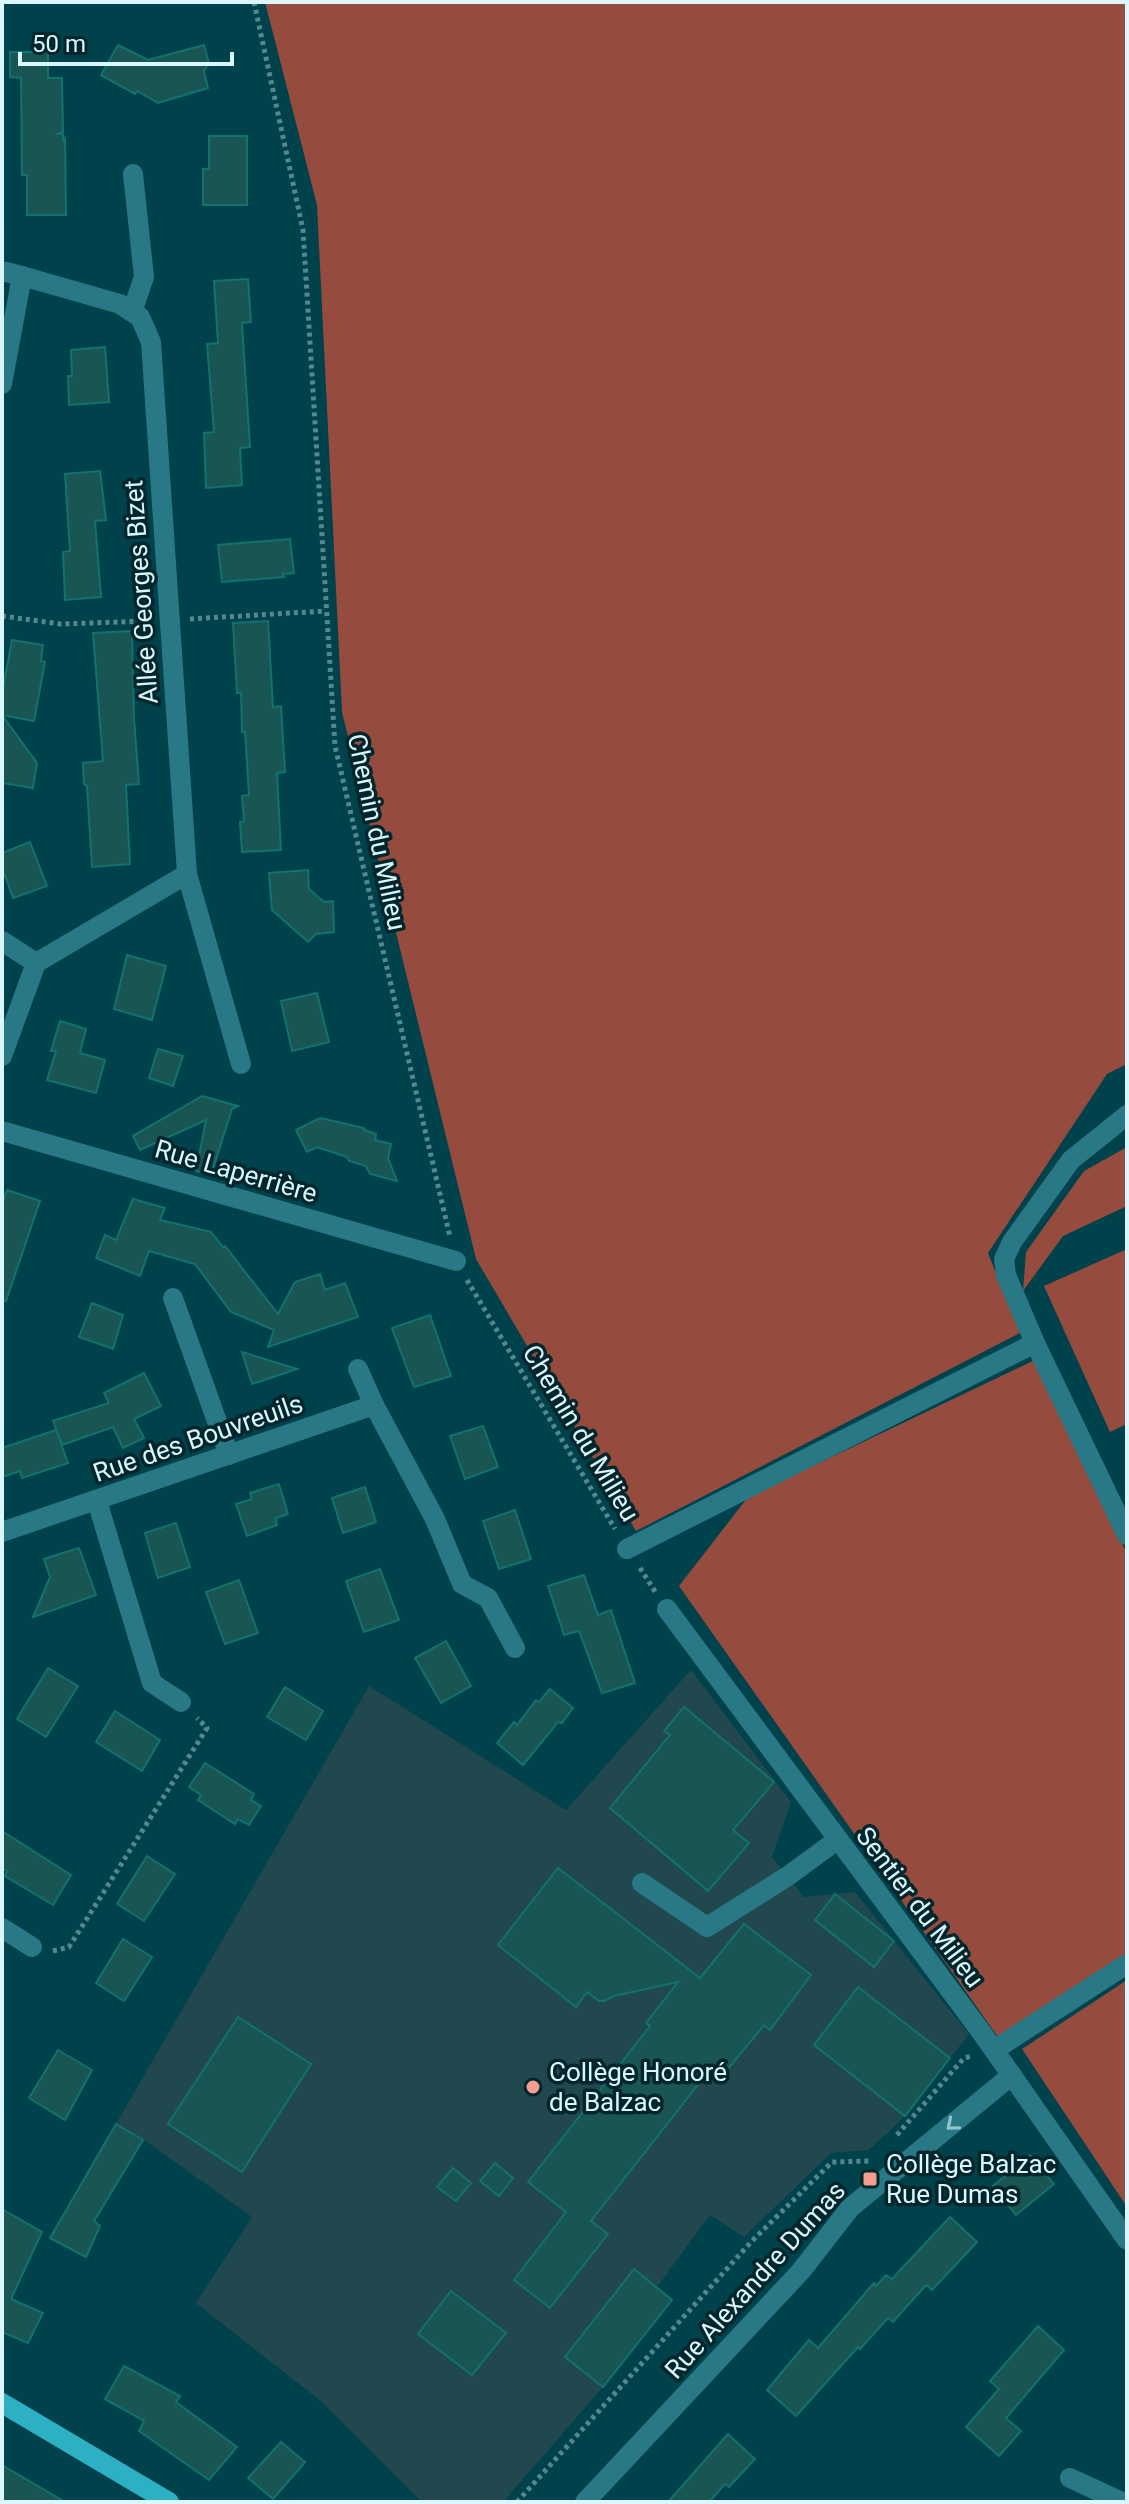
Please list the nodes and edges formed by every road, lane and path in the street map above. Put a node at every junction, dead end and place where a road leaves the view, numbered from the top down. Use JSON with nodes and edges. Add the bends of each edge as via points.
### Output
{"nodes":[{"id":1,"x":254,"y":2,"type":"edge"},
{"id":2,"x":133,"y":174,"type":"dead end"},
{"id":3,"x":12,"y":274,"type":"edge"},
{"id":4,"x":132,"y":312,"type":"junction"},
{"id":5,"x":2,"y":384,"type":"edge"},
{"id":6,"x":187,"y":874,"type":"junction"},
{"id":7,"x":2,"y":941,"type":"edge"},
{"id":8,"x":36,"y":963,"type":"junction"},
{"id":9,"x":2,"y":1056,"type":"edge"},
{"id":10,"x":241,"y":1064,"type":"dead end"},
{"id":11,"x":1127,"y":1115,"type":"edge"},
{"id":12,"x":2,"y":1131,"type":"edge"},
{"id":13,"x":456,"y":1261,"type":"junction"},
{"id":14,"x":173,"y":1298,"type":"dead end"},
{"id":15,"x":1035,"y":1343,"type":"junction"},
{"id":16,"x":358,"y":1369,"type":"dead end"},
{"id":17,"x":374,"y":1405,"type":"junction"},
{"id":18,"x":229,"y":1455,"type":"junction"},
{"id":19,"x":97,"y":1501,"type":"junction"},
{"id":20,"x":2,"y":1532,"type":"edge"},
{"id":21,"x":1127,"y":1535,"type":"edge"},
{"id":22,"x":627,"y":1549,"type":"junction"},
{"id":23,"x":667,"y":1609,"type":"joint"},
{"id":24,"x":515,"y":1648,"type":"dead end"},
{"id":25,"x":181,"y":1702,"type":"joint"},
{"id":26,"x":837,"y":1840,"type":"junction"},
{"id":27,"x":642,"y":1883,"type":"dead end"},
{"id":28,"x":2,"y":1928,"type":"edge"},
{"id":29,"x":32,"y":1947,"type":"joint"},
{"id":30,"x":1127,"y":1964,"type":"edge"},
{"id":31,"x":994,"y":2050,"type":"junction"},
{"id":32,"x":1012,"y":2075,"type":"junction"},
{"id":33,"x":895,"y":2138,"type":"dead end"},
{"id":34,"x":875,"y":2161,"type":"dead end"},
{"id":35,"x":1127,"y":2240,"type":"edge"},
{"id":36,"x":2,"y":2403,"type":"edge"},
{"id":37,"x":1070,"y":2478,"type":"dead end"},
{"id":38,"x":169,"y":2502,"type":"edge"},
{"id":39,"x":517,"y":2502,"type":"edge"},
{"id":40,"x":585,"y":2502,"type":"edge"},
{"id":41,"x":1122,"y":2502,"type":"edge"}],
"edges":[{"from":1,"to":13,"type":"path","name":"Chemin du Milieu","via":[[303,230],[335,746]]},
{"from":2,"to":4,"type":"street","via":[[144,277]]},
{"from":3,"to":4,"type":"street","via":[[120,304]]},
{"from":3,"to":5,"type":"street"},
{"from":4,"to":6,"type":"street","name":"Allée Georges Bizet","via":[[140,317],[151,342]]},
{"from":6,"to":8,"type":"street"},
{"from":6,"to":10,"type":"street","name":"Allée Georges Bizet"},
{"from":7,"to":8,"type":"street"},
{"from":8,"to":9,"type":"street"},
{"from":11,"to":15,"type":"street","via":[[1071,1160],[1004,1259]]},
{"from":12,"to":13,"type":"street","name":"Rue Laperrière"},
{"from":13,"to":22,"type":"path","name":"Chemin du Milieu"},
{"from":14,"to":18,"type":"street"},
{"from":15,"to":21,"type":"street"},
{"from":15,"to":22,"type":"street"},
{"from":16,"to":17,"type":"street"},
{"from":17,"to":18,"type":"street","name":"Rue des Bouvreuils"},
{"from":17,"to":24,"type":"street","via":[[435,1519],[462,1584],[488,1598]]},
{"from":18,"to":19,"type":"street","name":"Rue des Bouvreuils"},
{"from":19,"to":20,"type":"street","name":"Rue des Bouvreuils"},
{"from":19,"to":25,"type":"street","via":[[152,1683]]},
{"from":22,"to":23,"type":"path","name":"Chemin du Milieu"},
{"from":23,"to":26,"type":"street","name":"Sentier du Milieu"},
{"from":25,"to":29,"type":"path","via":[[207,1728],[69,1947]]},
{"from":26,"to":27,"type":"street","via":[[707,1927]]},
{"from":26,"to":31,"type":"street","name":"Sentier du Milieu"},
{"from":28,"to":29,"type":"street"},
{"from":30,"to":31,"type":"street"},
{"from":31,"to":32,"type":"street","name":"Sentier du Milieu"},
{"from":31,"to":33,"type":"path","via":[[964,2058]]},
{"from":32,"to":35,"type":"street","name":"Sentier du Milieu"},
{"from":32,"to":40,"type":"street","name":"Rue Alexandre Dumas","one_way":true,"via":[[850,2208],[801,2271]]},
{"from":34,"to":39,"type":"path","via":[[832,2162],[751,2242]]},
{"from":36,"to":38,"type":"main road"},
{"from":37,"to":41,"type":"street"}]}
